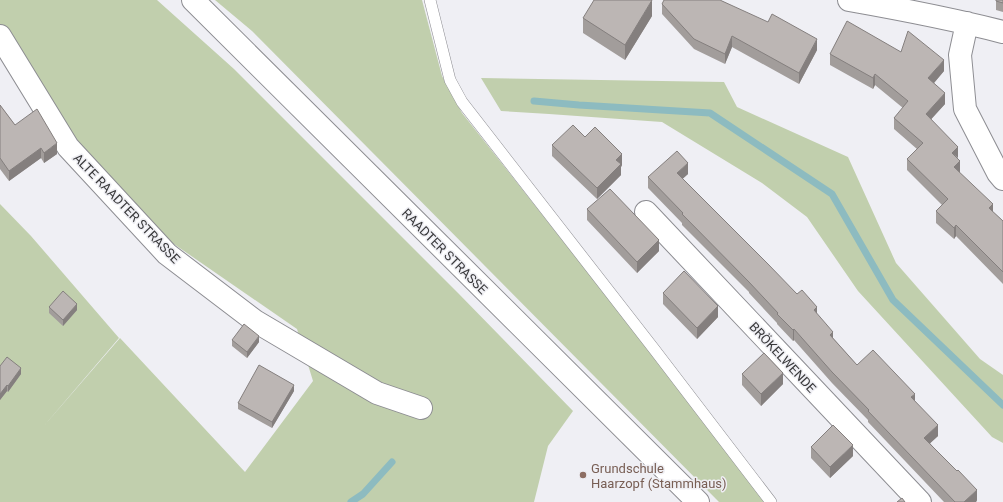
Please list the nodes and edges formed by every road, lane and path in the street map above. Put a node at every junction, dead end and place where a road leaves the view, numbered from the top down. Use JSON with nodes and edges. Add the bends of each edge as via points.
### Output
{"nodes":[{"id":1,"x":193,"y":0,"type":"edge"},
{"id":2,"x":430,"y":0,"type":"edge"},
{"id":3,"x":849,"y":0,"type":"edge"},
{"id":4,"x":967,"y":22,"type":"junction"},
{"id":5,"x":1003,"y":32,"type":"edge"},
{"id":6,"x":0,"y":36,"type":"edge"},
{"id":7,"x":1003,"y":179,"type":"edge"},
{"id":8,"x":646,"y":212,"type":"dead end"},
{"id":9,"x":421,"y":408,"type":"dead end"},
{"id":10,"x":698,"y":502,"type":"edge"},
{"id":11,"x":771,"y":502,"type":"edge"},
{"id":12,"x":920,"y":502,"type":"edge"}],
"edges":[{"from":1,"to":10,"type":"street","name":"RAADTER STRASSE"},
{"from":2,"to":11,"type":"lane","via":[[450,80],[462,102]]},
{"from":3,"to":4,"type":"street"},
{"from":4,"to":5,"type":"street"},
{"from":4,"to":7,"type":"street","via":[[960,55],[965,109]]},
{"from":6,"to":9,"type":"street","name":"ALTE RAADTER STRASSE","via":[[68,147],[167,254],[255,321],[377,393]]},
{"from":8,"to":12,"type":"street","name":"BRÖKELWENDE"}]}
